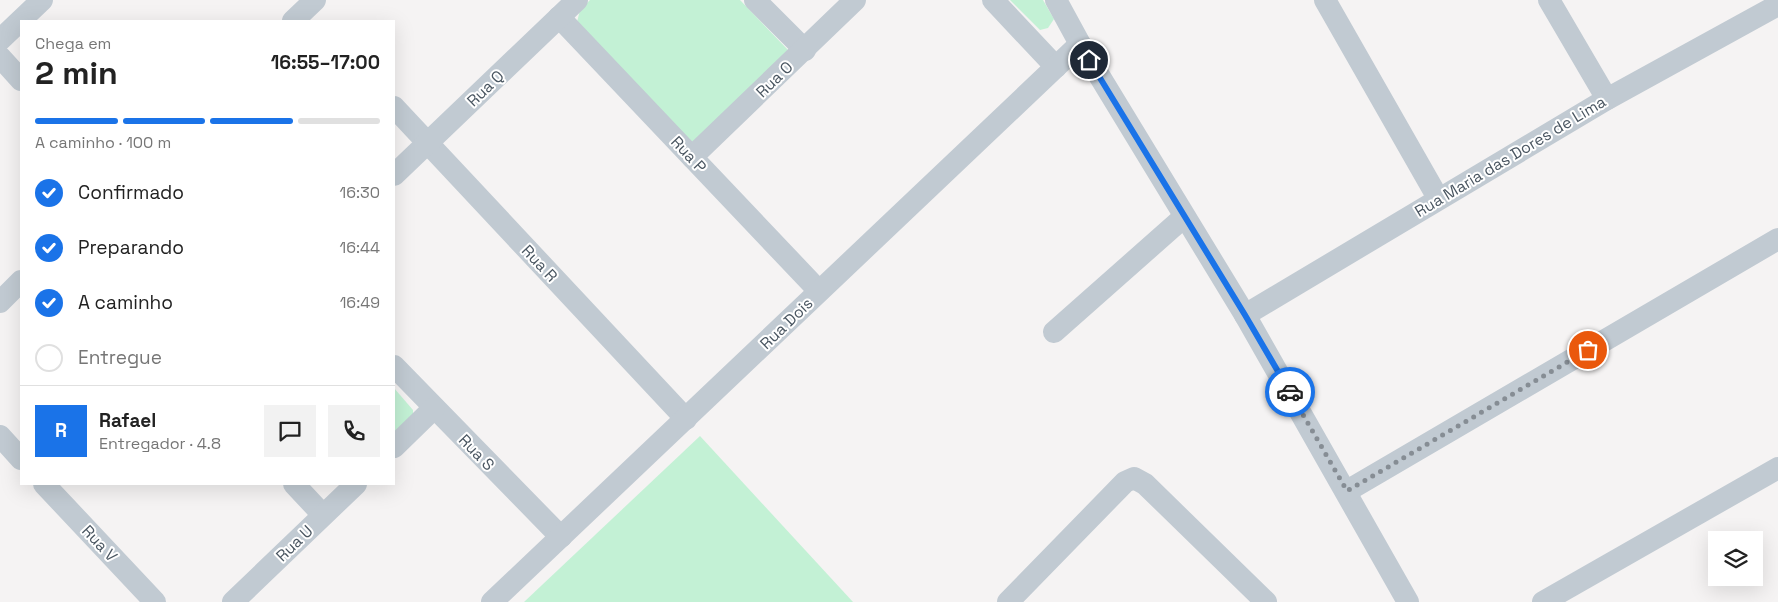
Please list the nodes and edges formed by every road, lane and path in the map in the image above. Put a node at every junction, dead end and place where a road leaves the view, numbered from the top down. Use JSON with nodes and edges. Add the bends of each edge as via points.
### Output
{"nodes":[{"id":1,"x":42,"y":0,"type":"edge"},
{"id":2,"x":577,"y":0,"type":"edge"},
{"id":3,"x":755,"y":0,"type":"edge"},
{"id":4,"x":855,"y":0,"type":"edge"},
{"id":5,"x":993,"y":0,"type":"edge"},
{"id":6,"x":1056,"y":0,"type":"edge"},
{"id":7,"x":1324,"y":0,"type":"edge"},
{"id":8,"x":1549,"y":0,"type":"edge"},
{"id":9,"x":1778,"y":6,"type":"edge"},
{"id":10,"x":559,"y":17,"type":"junction"},
{"id":11,"x":21,"y":20,"type":"edge"},
{"id":12,"x":20,"y":21,"type":"edge"},
{"id":13,"x":0,"y":40,"type":"edge"},
{"id":14,"x":1080,"y":44,"type":"junction"},
{"id":15,"x":805,"y":50,"type":"junction"},
{"id":16,"x":0,"y":57,"type":"edge"},
{"id":17,"x":1056,"y":67,"type":"junction"},
{"id":18,"x":20,"y":79,"type":"edge"},
{"id":19,"x":1607,"y":99,"type":"junction"},
{"id":20,"x":395,"y":108,"type":"edge"},
{"id":21,"x":428,"y":143,"type":"junction"},
{"id":22,"x":692,"y":157,"type":"junction"},
{"id":23,"x":395,"y":175,"type":"edge"},
{"id":24,"x":1438,"y":198,"type":"junction"},
{"id":25,"x":1184,"y":217,"type":"junction"},
{"id":26,"x":1778,"y":239,"type":"edge"},
{"id":27,"x":20,"y":282,"type":"edge"},
{"id":28,"x":819,"y":292,"type":"junction"},
{"id":29,"x":0,"y":302,"type":"edge"},
{"id":30,"x":1245,"y":315,"type":"junction"},
{"id":31,"x":1054,"y":332,"type":"dead end"},
{"id":32,"x":395,"y":367,"type":"edge"},
{"id":33,"x":434,"y":408,"type":"junction"},
{"id":34,"x":686,"y":419,"type":"junction"},
{"id":35,"x":0,"y":436,"type":"edge"},
{"id":36,"x":395,"y":446,"type":"edge"},
{"id":37,"x":20,"y":458,"type":"edge"},
{"id":38,"x":1778,"y":468,"type":"edge"},
{"id":39,"x":45,"y":485,"type":"edge"},
{"id":40,"x":295,"y":485,"type":"edge"},
{"id":41,"x":355,"y":485,"type":"edge"},
{"id":42,"x":1347,"y":491,"type":"junction"},
{"id":43,"x":323,"y":515,"type":"junction"},
{"id":44,"x":560,"y":537,"type":"junction"},
{"id":45,"x":155,"y":602,"type":"edge"},
{"id":46,"x":233,"y":602,"type":"edge"},
{"id":47,"x":492,"y":602,"type":"edge"},
{"id":48,"x":1008,"y":602,"type":"edge"},
{"id":49,"x":1266,"y":602,"type":"edge"},
{"id":50,"x":1408,"y":602,"type":"edge"},
{"id":51,"x":1543,"y":602,"type":"edge"}],
"edges":[{"from":1,"to":11,"type":"street"},
{"from":2,"to":10,"type":"street","name":"Rua Q"},
{"from":3,"to":15,"type":"street"},
{"from":4,"to":15,"type":"street","name":"Rua O"},
{"from":5,"to":17,"type":"street"},
{"from":6,"to":14,"type":"street"},
{"from":7,"to":24,"type":"street"},
{"from":8,"to":19,"type":"street"},
{"from":9,"to":19,"type":"street","name":"Rua Maria das Dores de Lima"},
{"from":10,"to":21,"type":"street","name":"Rua Q"},
{"from":10,"to":22,"type":"street","name":"Rua P"},
{"from":12,"to":13,"type":"street"},
{"from":14,"to":17,"type":"street","name":"Rua Dois"},
{"from":14,"to":25,"type":"street"},
{"from":15,"to":22,"type":"street","name":"Rua O"},
{"from":16,"to":18,"type":"street"},
{"from":17,"to":28,"type":"street","name":"Rua Dois"},
{"from":19,"to":24,"type":"street","name":"Rua Maria das Dores de Lima"},
{"from":20,"to":21,"type":"street","name":"Rua R"},
{"from":21,"to":23,"type":"street","name":"Rua Q"},
{"from":21,"to":34,"type":"street","name":"Rua R"},
{"from":22,"to":28,"type":"street","name":"Rua P"},
{"from":24,"to":30,"type":"street","name":"Rua Maria das Dores de Lima"},
{"from":25,"to":30,"type":"street"},
{"from":25,"to":31,"type":"street"},
{"from":26,"to":42,"type":"street"},
{"from":27,"to":29,"type":"street"},
{"from":28,"to":34,"type":"street","name":"Rua Dois"},
{"from":30,"to":42,"type":"street"},
{"from":32,"to":33,"type":"street","name":"Rua S"},
{"from":33,"to":36,"type":"street"},
{"from":33,"to":44,"type":"street","name":"Rua S"},
{"from":34,"to":44,"type":"street","name":"Rua Dois"},
{"from":35,"to":37,"type":"street"},
{"from":38,"to":51,"type":"street"},
{"from":39,"to":45,"type":"street","name":"Rua V"},
{"from":40,"to":43,"type":"street"},
{"from":41,"to":43,"type":"street","name":"Rua U"},
{"from":42,"to":50,"type":"street"},
{"from":43,"to":46,"type":"street","name":"Rua U"},
{"from":44,"to":47,"type":"street","name":"Rua Dois"},
{"from":48,"to":49,"type":"street","via":[[1125,482],[1134,478],[1145,484]]}]}
